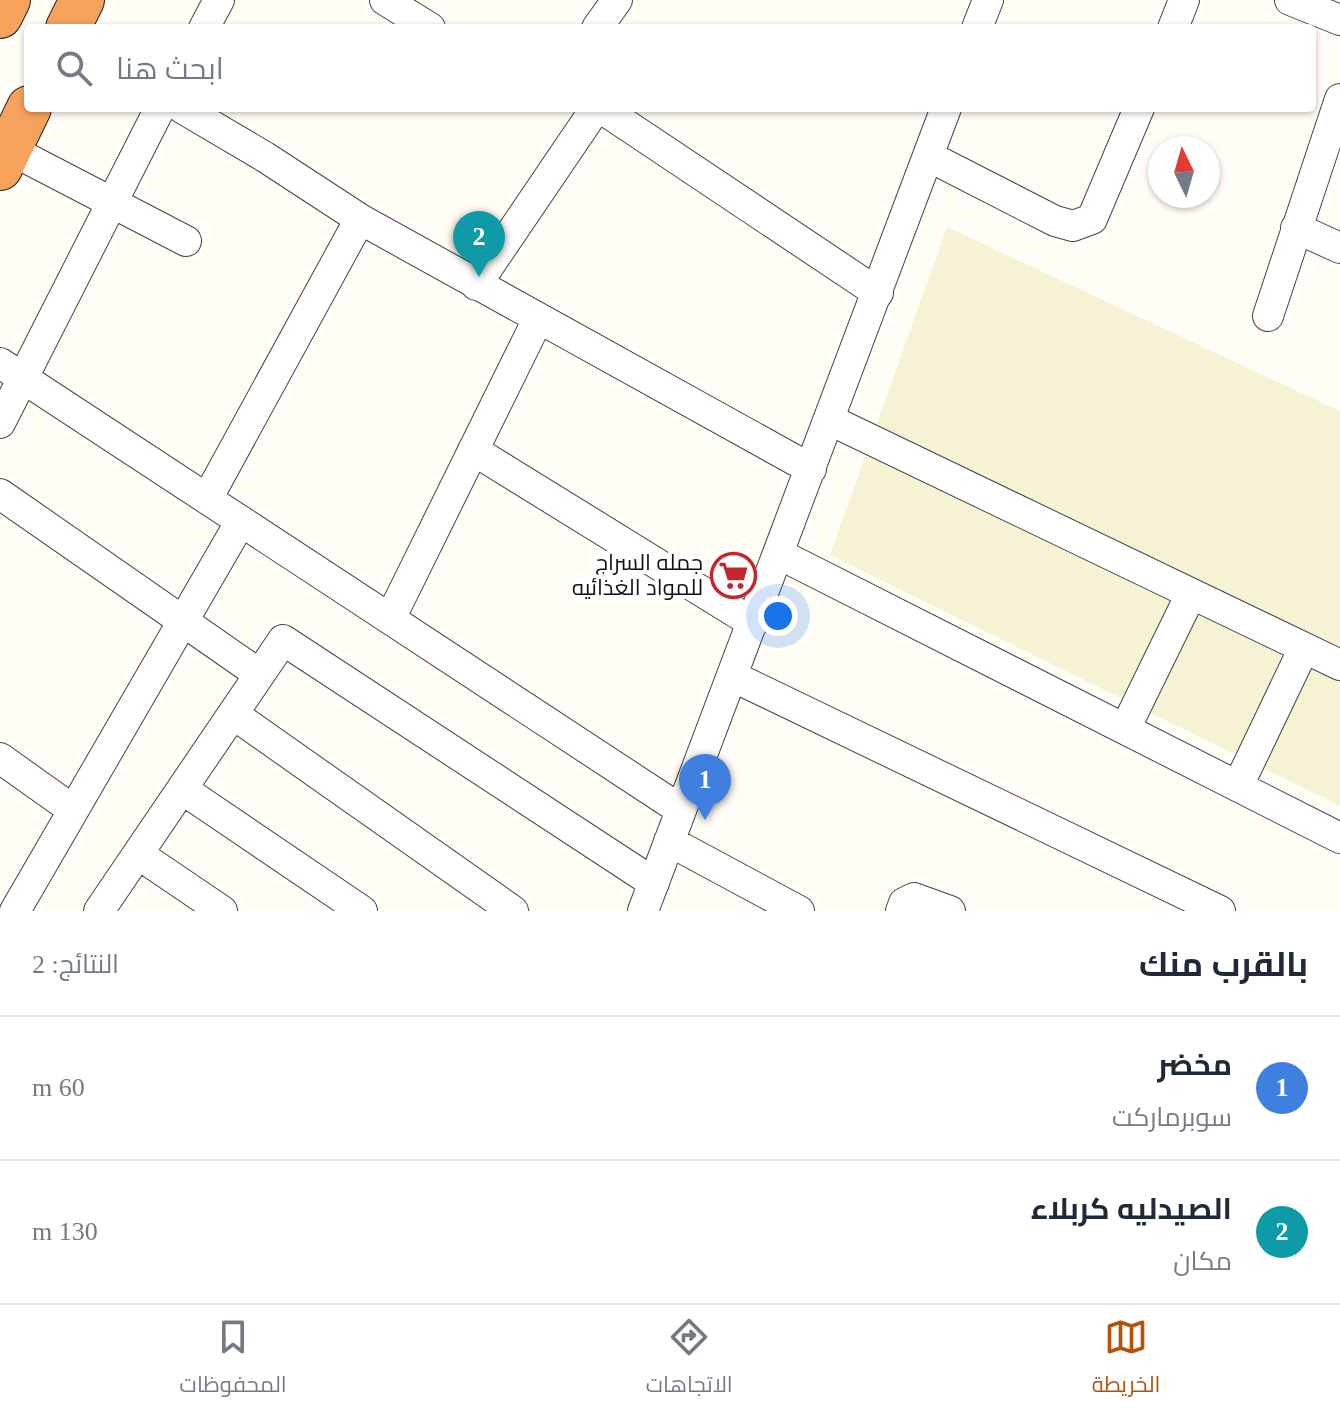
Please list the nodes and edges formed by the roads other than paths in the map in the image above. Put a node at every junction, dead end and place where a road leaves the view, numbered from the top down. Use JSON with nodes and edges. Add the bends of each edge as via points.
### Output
{"nodes":[{"id":1,"x":8,"y":0,"type":"edge"},
{"id":2,"x":82,"y":0,"type":"edge"},
{"id":3,"x":219,"y":0,"type":"edge"},
{"id":4,"x":385,"y":0,"type":"edge"},
{"id":5,"x":617,"y":0,"type":"edge"},
{"id":6,"x":988,"y":0,"type":"edge"},
{"id":7,"x":1184,"y":0,"type":"edge"},
{"id":8,"x":1290,"y":0,"type":"edge"},
{"id":9,"x":0,"y":16,"type":"edge"},
{"id":10,"x":1340,"y":20,"type":"edge"},
{"id":11,"x":70,"y":24,"type":"edge"},
{"id":12,"x":206,"y":24,"type":"edge"},
{"id":13,"x":424,"y":24,"type":"edge"},
{"id":14,"x":600,"y":24,"type":"edge"},
{"id":15,"x":979,"y":24,"type":"edge"},
{"id":16,"x":1175,"y":24,"type":"edge"},
{"id":17,"x":1340,"y":99,"type":"edge"},
{"id":18,"x":27,"y":112,"type":"edge"},
{"id":19,"x":158,"y":112,"type":"edge"},
{"id":20,"x":198,"y":112,"type":"edge"},
{"id":21,"x":595,"y":112,"type":"edge"},
{"id":22,"x":604,"y":112,"type":"edge"},
{"id":23,"x":944,"y":112,"type":"edge"},
{"id":24,"x":1137,"y":112,"type":"edge"},
{"id":25,"x":219,"y":117,"type":"edge"},
{"id":26,"x":928,"y":156,"type":"junction"},
{"id":27,"x":4,"y":158,"type":"edge"},
{"id":28,"x":112,"y":202,"type":"junction"},
{"id":29,"x":360,"y":219,"type":"junction"},
{"id":30,"x":1296,"y":228,"type":"junction"},
{"id":31,"x":186,"y":241,"type":"dead end"},
{"id":32,"x":1340,"y":248,"type":"edge"},
{"id":33,"x":476,"y":285,"type":"junction"},
{"id":34,"x":878,"y":293,"type":"junction"},
{"id":35,"x":1268,"y":316,"type":"dead end"},
{"id":36,"x":538,"y":319,"type":"junction"},
{"id":37,"x":12,"y":370,"type":"edge"},
{"id":38,"x":830,"y":420,"type":"junction"},
{"id":39,"x":0,"y":423,"type":"edge"},
{"id":40,"x":473,"y":450,"type":"junction"},
{"id":41,"x":811,"y":469,"type":"junction"},
{"id":42,"x":0,"y":494,"type":"edge"},
{"id":43,"x":207,"y":499,"type":"junction"},
{"id":44,"x":241,"y":521,"type":"junction"},
{"id":45,"x":779,"y":554,"type":"junction"},
{"id":46,"x":1191,"y":594,"type":"junction"},
{"id":47,"x":390,"y":619,"type":"junction"},
{"id":48,"x":183,"y":621,"type":"junction"},
{"id":49,"x":753,"y":623,"type":"junction"},
{"id":50,"x":1304,"y":648,"type":"junction"},
{"id":51,"x":1340,"y":665,"type":"edge"},
{"id":52,"x":259,"y":674,"type":"junction"},
{"id":53,"x":732,"y":676,"type":"junction"},
{"id":54,"x":233,"y":714,"type":"junction"},
{"id":55,"x":1125,"y":729,"type":"junction"},
{"id":56,"x":0,"y":758,"type":"edge"},
{"id":57,"x":1238,"y":786,"type":"junction"},
{"id":58,"x":182,"y":789,"type":"junction"},
{"id":59,"x":73,"y":810,"type":"junction"},
{"id":60,"x":681,"y":810,"type":"junction"},
{"id":61,"x":1340,"y":838,"type":"edge"},
{"id":62,"x":669,"y":841,"type":"junction"},
{"id":63,"x":138,"y":854,"type":"junction"},
{"id":64,"x":654,"y":883,"type":"junction"},
{"id":65,"x":15,"y":911,"type":"edge"},
{"id":66,"x":99,"y":911,"type":"edge"},
{"id":67,"x":222,"y":911,"type":"edge"},
{"id":68,"x":362,"y":911,"type":"edge"},
{"id":69,"x":513,"y":911,"type":"edge"},
{"id":70,"x":643,"y":911,"type":"edge"},
{"id":71,"x":799,"y":911,"type":"edge"},
{"id":72,"x":901,"y":911,"type":"edge"},
{"id":73,"x":950,"y":911,"type":"edge"},
{"id":74,"x":1220,"y":911,"type":"edge"}],
"edges":[{"from":1,"to":9,"type":"highway"},
{"from":2,"to":11,"type":"highway"},
{"from":3,"to":12,"type":"street"},
{"from":4,"to":13,"type":"street"},
{"from":5,"to":14,"type":"street"},
{"from":6,"to":15,"type":"street"},
{"from":7,"to":16,"type":"street"},
{"from":8,"to":10,"type":"street"},
{"from":17,"to":30,"type":"street"},
{"from":18,"to":27,"type":"highway"},
{"from":19,"to":28,"type":"street"},
{"from":20,"to":25,"type":"street"},
{"from":21,"to":33,"type":"street"},
{"from":22,"to":34,"type":"street"},
{"from":23,"to":26,"type":"street"},
{"from":24,"to":26,"type":"street","via":[[1092,219],[1073,226]]},
{"from":25,"to":29,"type":"street"},
{"from":26,"to":34,"type":"street"},
{"from":27,"to":28,"type":"street"},
{"from":28,"to":31,"type":"street"},
{"from":28,"to":37,"type":"street"},
{"from":29,"to":33,"type":"street"},
{"from":29,"to":43,"type":"street"},
{"from":30,"to":32,"type":"street"},
{"from":30,"to":35,"type":"street"},
{"from":33,"to":36,"type":"street"},
{"from":34,"to":38,"type":"street"},
{"from":36,"to":40,"type":"street"},
{"from":36,"to":41,"type":"street"},
{"from":37,"to":39,"type":"street"},
{"from":37,"to":43,"type":"street"},
{"from":38,"to":41,"type":"street"},
{"from":38,"to":46,"type":"street"},
{"from":40,"to":47,"type":"street"},
{"from":40,"to":49,"type":"street"},
{"from":41,"to":45,"type":"street"},
{"from":42,"to":48,"type":"street"},
{"from":43,"to":44,"type":"street"},
{"from":44,"to":47,"type":"street"},
{"from":44,"to":48,"type":"street"},
{"from":45,"to":49,"type":"street"},
{"from":45,"to":55,"type":"street"},
{"from":46,"to":50,"type":"street"},
{"from":46,"to":55,"type":"street"},
{"from":47,"to":60,"type":"street"},
{"from":48,"to":52,"type":"street"},
{"from":48,"to":59,"type":"street"},
{"from":49,"to":53,"type":"street"},
{"from":50,"to":51,"type":"street"},
{"from":50,"to":57,"type":"street"},
{"from":52,"to":54,"type":"street"},
{"from":52,"to":64,"type":"street","via":[[283,640]]},
{"from":53,"to":60,"type":"street"},
{"from":53,"to":74,"type":"street"},
{"from":54,"to":58,"type":"street"},
{"from":54,"to":69,"type":"street"},
{"from":55,"to":57,"type":"street"},
{"from":56,"to":59,"type":"street"},
{"from":57,"to":61,"type":"street"},
{"from":58,"to":63,"type":"street"},
{"from":58,"to":68,"type":"street"},
{"from":59,"to":65,"type":"street"},
{"from":60,"to":62,"type":"street"},
{"from":62,"to":64,"type":"street"},
{"from":62,"to":71,"type":"street"},
{"from":63,"to":66,"type":"street"},
{"from":63,"to":67,"type":"street"},
{"from":64,"to":70,"type":"street"},
{"from":72,"to":73,"type":"street","via":[[914,898]]}]}
